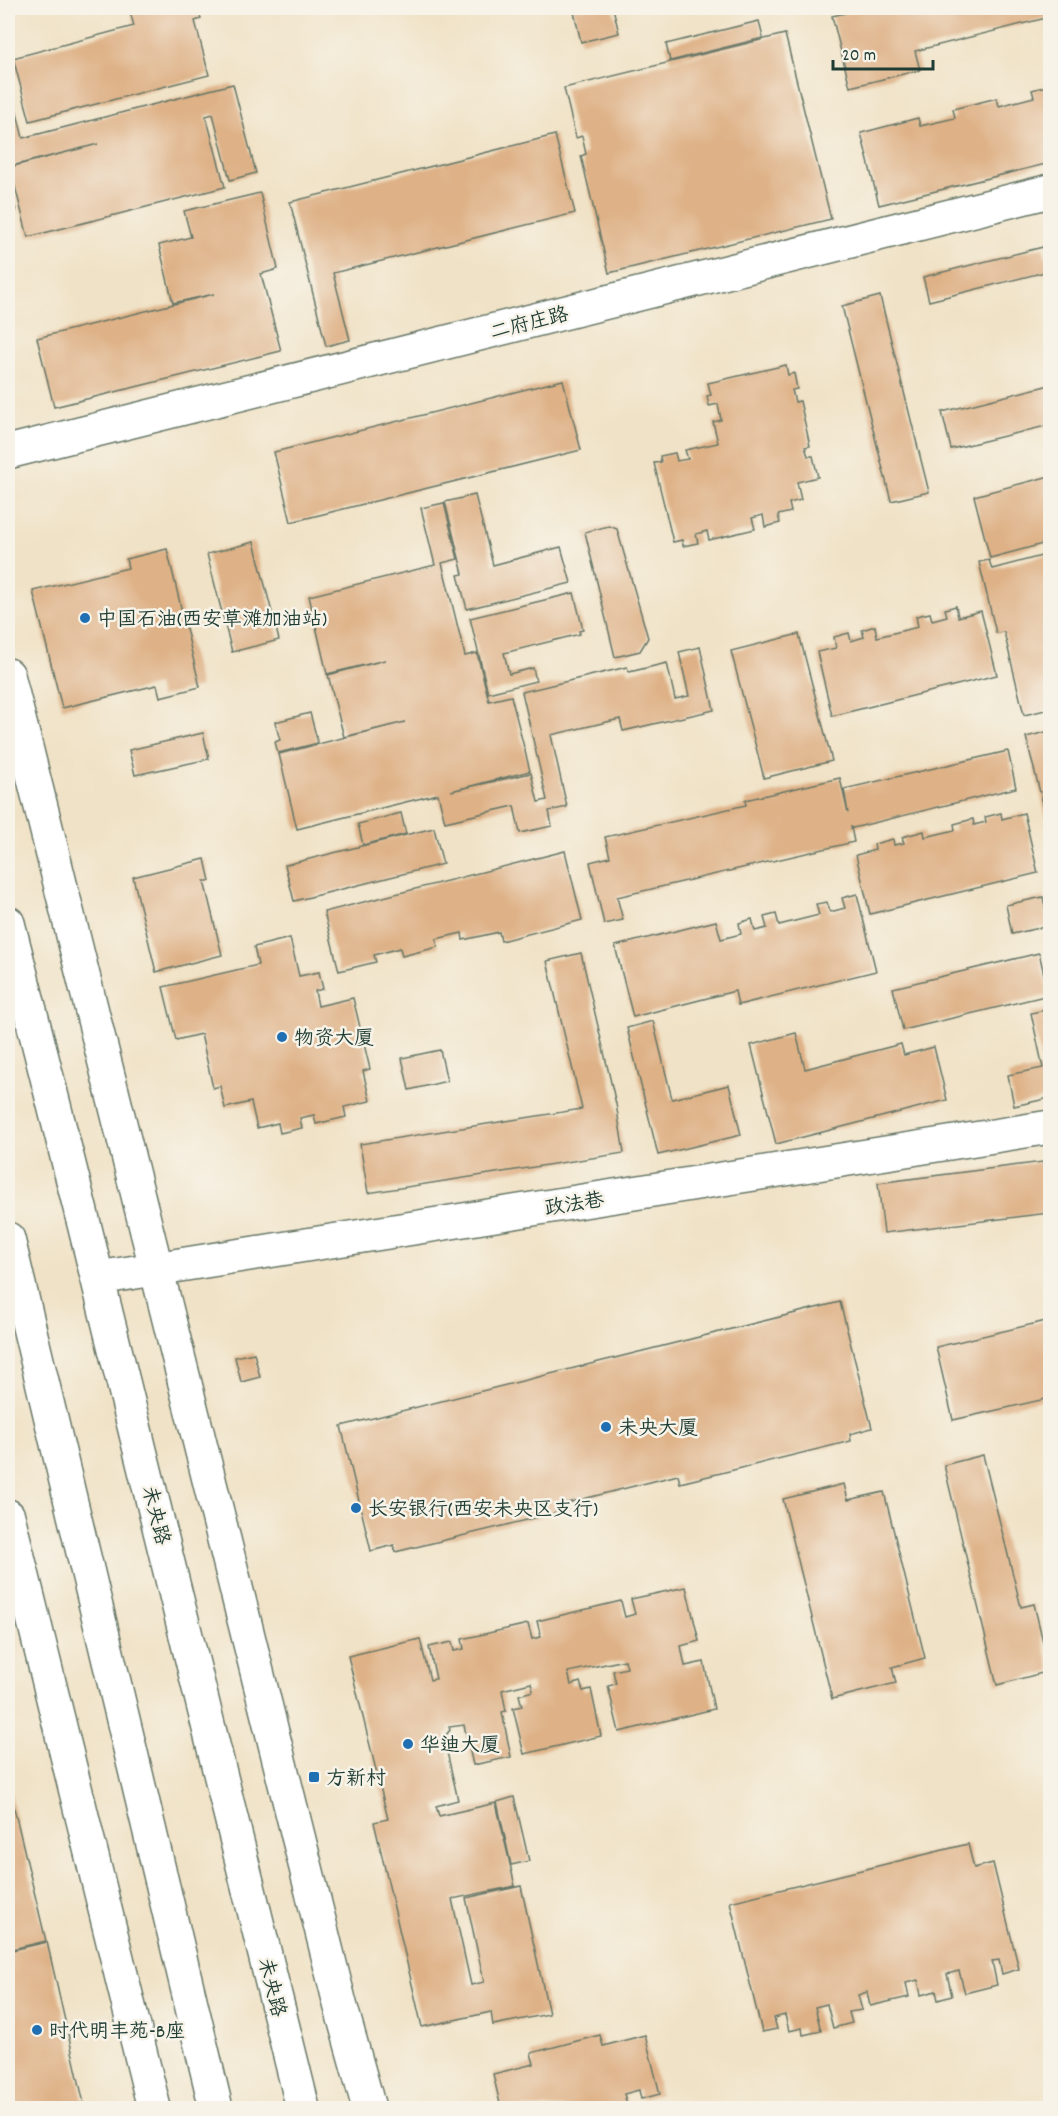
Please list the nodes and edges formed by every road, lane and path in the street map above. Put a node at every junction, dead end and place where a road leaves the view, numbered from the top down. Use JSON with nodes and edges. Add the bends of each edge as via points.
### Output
{"nodes":[{"id":1,"x":1050,"y":191,"type":"edge"},
{"id":2,"x":8,"y":452,"type":"edge"},
{"id":3,"x":8,"y":675,"type":"edge"},
{"id":4,"x":8,"y":923,"type":"edge"},
{"id":5,"x":1050,"y":1127,"type":"edge"},
{"id":6,"x":8,"y":1239,"type":"edge"},
{"id":7,"x":156,"y":1269,"type":"junction"},
{"id":8,"x":98,"y":1278,"type":"junction"},
{"id":9,"x":8,"y":1516,"type":"edge"},
{"id":10,"x":154,"y":2109,"type":"edge"},
{"id":11,"x":216,"y":2109,"type":"edge"},
{"id":12,"x":303,"y":2109,"type":"edge"},
{"id":13,"x":369,"y":2109,"type":"edge"}],
"edges":[{"from":1,"to":2,"type":"street","name":"二府庄路"},
{"from":3,"to":7,"type":"street"},
{"from":4,"to":8,"type":"street","name":"未央路"},
{"from":5,"to":7,"type":"street","name":"政法巷"},
{"from":6,"to":11,"type":"street"},
{"from":7,"to":8,"type":"street","name":"政法巷"},
{"from":7,"to":13,"type":"street"},
{"from":8,"to":12,"type":"street","name":"未央路"},
{"from":9,"to":10,"type":"street"}]}
